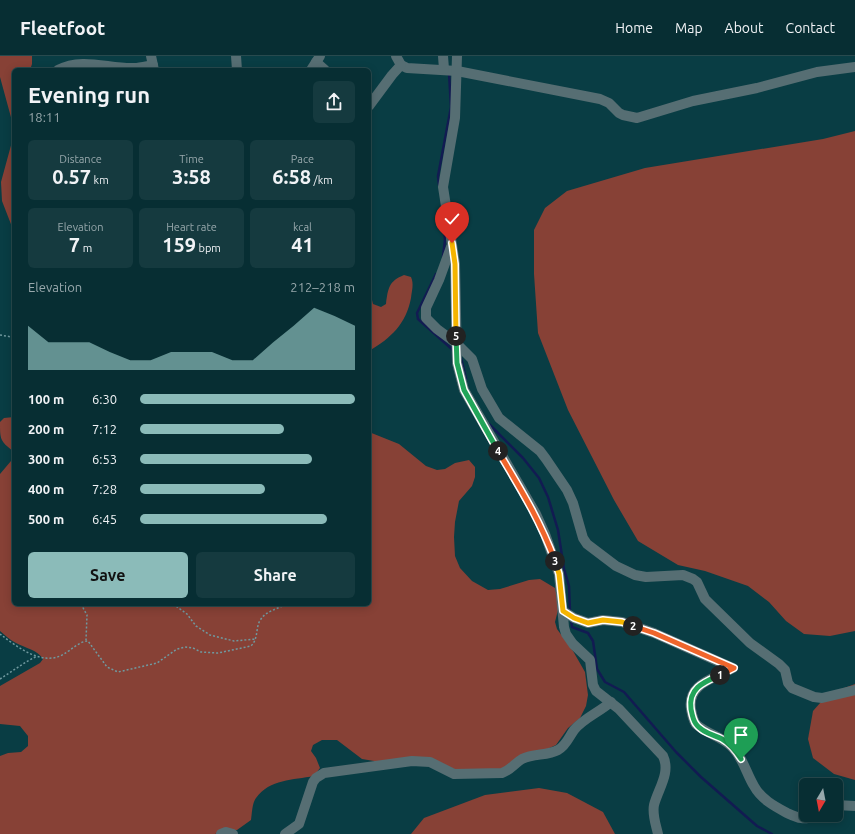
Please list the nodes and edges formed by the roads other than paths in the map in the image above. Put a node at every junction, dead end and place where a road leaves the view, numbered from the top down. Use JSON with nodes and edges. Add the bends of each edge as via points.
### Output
{"nodes":[{"id":1,"x":236,"y":56,"type":"edge"},
{"id":2,"x":396,"y":56,"type":"edge"},
{"id":3,"x":443,"y":56,"type":"edge"},
{"id":4,"x":457,"y":56,"type":"edge"},
{"id":5,"x":153,"y":64,"type":"edge"},
{"id":6,"x":401,"y":66,"type":"junction"},
{"id":7,"x":855,"y":67,"type":"edge"},
{"id":8,"x":63,"y":68,"type":"edge"},
{"id":9,"x":134,"y":68,"type":"edge"},
{"id":10,"x":134,"y":68,"type":"edge"},
{"id":11,"x":237,"y":68,"type":"edge"},
{"id":12,"x":450,"y":70,"type":"junction"},
{"id":13,"x":371,"y":103,"type":"edge"},
{"id":14,"x":452,"y":243,"type":"junction"},
{"id":15,"x":456,"y":349,"type":"junction"},
{"id":16,"x":563,"y":611,"type":"junction"},
{"id":17,"x":855,"y":690,"type":"edge"},
{"id":18,"x":611,"y":702,"type":"junction"},
{"id":19,"x":843,"y":805,"type":"edge"},
{"id":20,"x":855,"y":806,"type":"edge"},
{"id":21,"x":799,"y":818,"type":"edge"},
{"id":22,"x":221,"y":834,"type":"edge"},
{"id":23,"x":233,"y":834,"type":"edge"},
{"id":24,"x":285,"y":834,"type":"edge"},
{"id":25,"x":658,"y":834,"type":"edge"}],
"edges":[{"from":1,"to":11,"type":"street"},
{"from":2,"to":6,"type":"street"},
{"from":3,"to":12,"type":"street"},
{"from":4,"to":12,"type":"street"},
{"from":5,"to":10,"type":"street"},
{"from":6,"to":12,"type":"street"},
{"from":6,"to":13,"type":"street"},
{"from":7,"to":12,"type":"street","via":[[817,72],[693,101],[637,118],[619,113],[600,98]]},
{"from":8,"to":9,"type":"street","via":[[88,63]]},
{"from":12,"to":14,"type":"street","via":[[454,118],[443,187]]},
{"from":14,"to":15,"type":"street","via":[[456,277]]},
{"from":14,"to":15,"type":"street","via":[[425,314],[428,321]]},
{"from":15,"to":16,"type":"street","via":[[464,390],[545,534],[559,574]]},
{"from":15,"to":17,"type":"street","via":[[472,359],[482,389],[499,418],[540,451],[568,490],[583,538],[594,551],[635,575],[682,575],[693,579],[709,603],[750,642],[785,670],[792,688],[822,698]]},
{"from":16,"to":18,"type":"street","via":[[566,634],[590,660],[596,691]]},
{"from":16,"to":21,"type":"street","via":[[588,623],[603,620],[622,622],[734,668],[699,686],[693,693],[690,703],[692,715],[696,724],[732,747],[741,759],[754,787],[772,805]]},
{"from":18,"to":24,"type":"street","via":[[582,722],[560,749],[526,757],[502,773],[454,774],[430,762],[412,760],[324,773],[313,782],[299,824]]},
{"from":18,"to":25,"type":"street","via":[[665,760],[663,780],[654,812]]},
{"from":19,"to":20,"type":"street"},
{"from":22,"to":23,"type":"street"}]}
